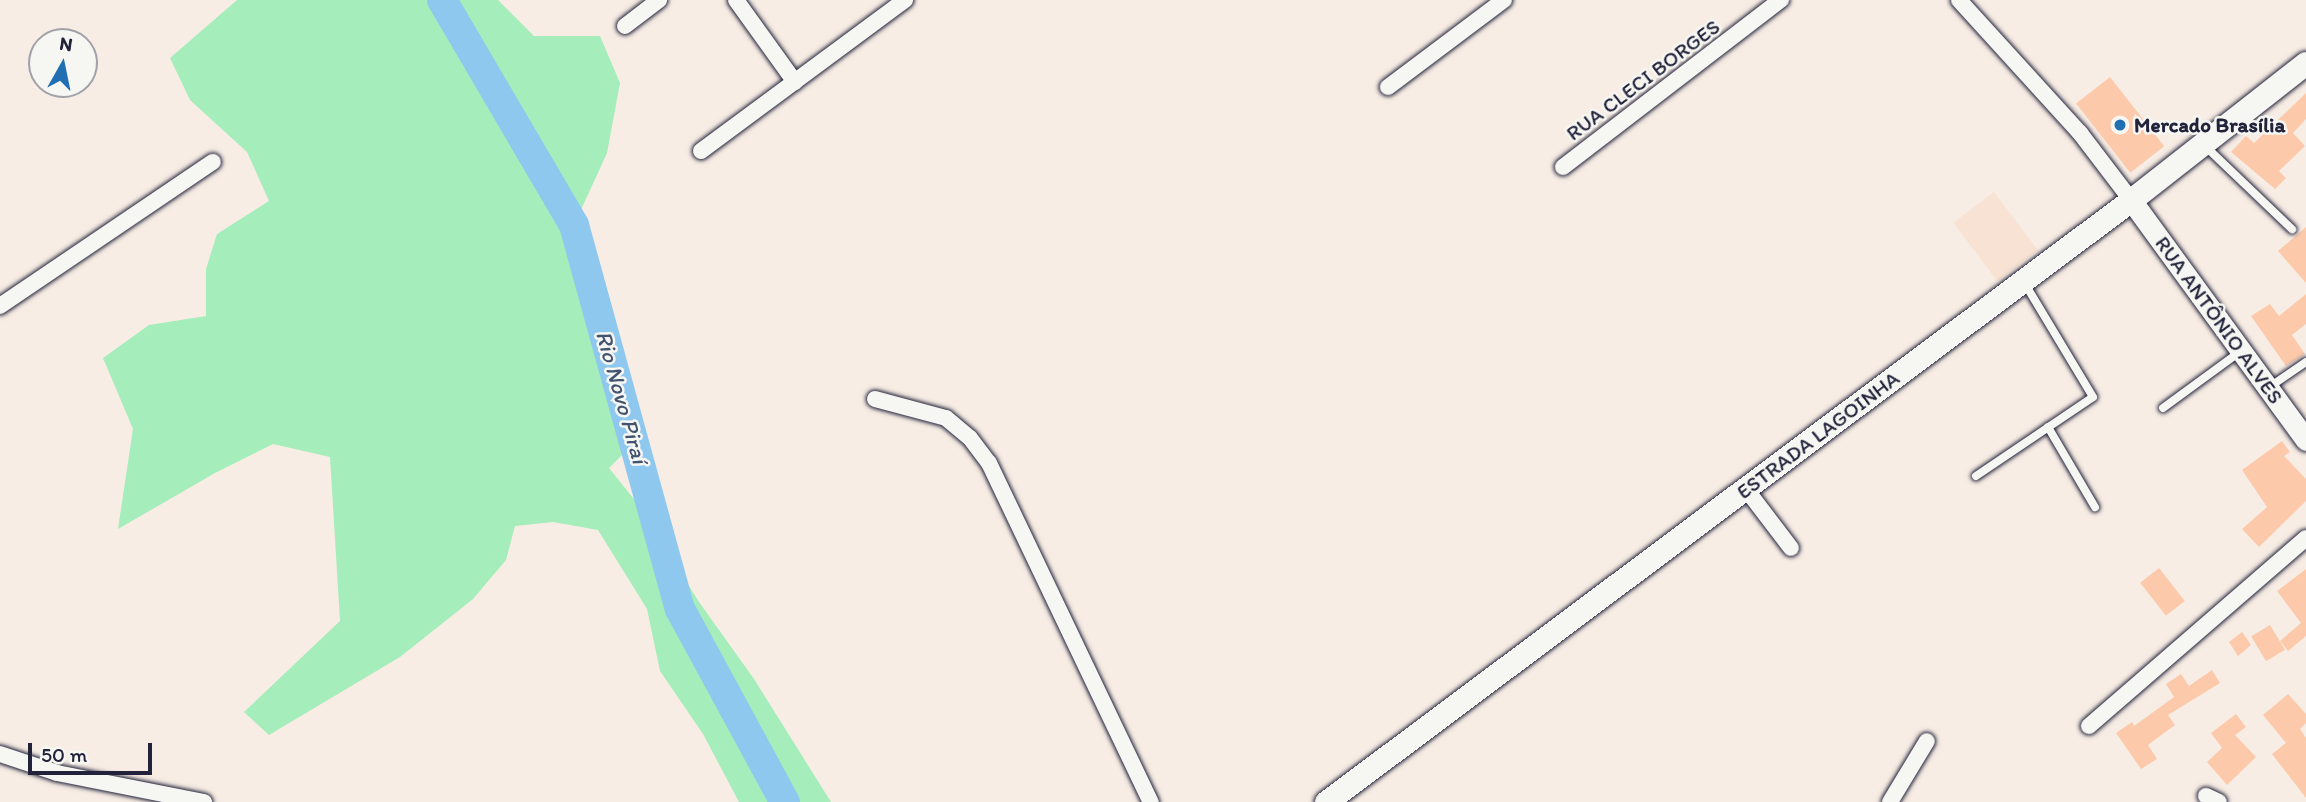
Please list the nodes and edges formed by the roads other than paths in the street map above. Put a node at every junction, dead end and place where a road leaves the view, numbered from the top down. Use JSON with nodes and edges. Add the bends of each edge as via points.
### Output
{"nodes":[{"id":1,"x":659,"y":0,"type":"edge"},
{"id":2,"x":736,"y":0,"type":"edge"},
{"id":3,"x":905,"y":0,"type":"edge"},
{"id":4,"x":1504,"y":0,"type":"edge"},
{"id":5,"x":1781,"y":0,"type":"edge"},
{"id":6,"x":1959,"y":0,"type":"edge"},
{"id":7,"x":625,"y":26,"type":"dead end"},
{"id":8,"x":2306,"y":63,"type":"edge"},
{"id":9,"x":795,"y":82,"type":"junction"},
{"id":10,"x":1388,"y":87,"type":"dead end"},
{"id":11,"x":2204,"y":145,"type":"junction"},
{"id":12,"x":701,"y":151,"type":"dead end"},
{"id":13,"x":213,"y":162,"type":"dead end"},
{"id":14,"x":1563,"y":167,"type":"dead end"},
{"id":15,"x":2131,"y":200,"type":"junction"},
{"id":16,"x":2292,"y":229,"type":"dead end"},
{"id":17,"x":2023,"y":281,"type":"junction"},
{"id":18,"x":0,"y":306,"type":"edge"},
{"id":19,"x":2241,"y":351,"type":"junction"},
{"id":20,"x":2306,"y":362,"type":"edge"},
{"id":21,"x":2268,"y":388,"type":"junction"},
{"id":22,"x":875,"y":399,"type":"dead end"},
{"id":23,"x":2163,"y":408,"type":"dead end"},
{"id":24,"x":2048,"y":427,"type":"junction"},
{"id":25,"x":2306,"y":440,"type":"edge"},
{"id":26,"x":1976,"y":476,"type":"dead end"},
{"id":27,"x":1746,"y":489,"type":"junction"},
{"id":28,"x":2095,"y":507,"type":"dead end"},
{"id":29,"x":2306,"y":538,"type":"edge"},
{"id":30,"x":1791,"y":548,"type":"dead end"},
{"id":31,"x":2089,"y":726,"type":"dead end"},
{"id":32,"x":1927,"y":741,"type":"dead end"},
{"id":33,"x":0,"y":754,"type":"edge"},
{"id":34,"x":204,"y":802,"type":"edge"},
{"id":35,"x":1152,"y":802,"type":"edge"},
{"id":36,"x":1326,"y":802,"type":"edge"},
{"id":37,"x":1890,"y":802,"type":"edge"}],
"edges":[{"from":1,"to":7,"type":"street"},
{"from":2,"to":9,"type":"street"},
{"from":3,"to":9,"type":"street"},
{"from":4,"to":10,"type":"street"},
{"from":5,"to":14,"type":"street","name":"RUA CLECI BORGES"},
{"from":6,"to":15,"type":"street","via":[[2070,121]]},
{"from":8,"to":11,"type":"main road","name":"ESTRADA LAGOINHA"},
{"from":9,"to":12,"type":"street"},
{"from":11,"to":15,"type":"main road","name":"ESTRADA LAGOINHA"},
{"from":11,"to":16,"type":"lane"},
{"from":13,"to":18,"type":"street"},
{"from":15,"to":17,"type":"main road","name":"ESTRADA LAGOINHA"},
{"from":15,"to":19,"type":"street","name":"RUA ANTÔNIO ALVES"},
{"from":17,"to":24,"type":"lane","via":[[2093,397]]},
{"from":17,"to":27,"type":"main road","name":"ESTRADA LAGOINHA"},
{"from":19,"to":21,"type":"street","name":"RUA ANTÔNIO ALVES"},
{"from":19,"to":23,"type":"lane"},
{"from":20,"to":21,"type":"lane"},
{"from":21,"to":25,"type":"street","name":"RUA ANTÔNIO ALVES"},
{"from":22,"to":35,"type":"street","via":[[946,418],[989,463]]},
{"from":24,"to":26,"type":"lane"},
{"from":24,"to":28,"type":"lane"},
{"from":27,"to":30,"type":"street"},
{"from":27,"to":36,"type":"main road","name":"ESTRADA LAGOINHA"},
{"from":29,"to":31,"type":"street"},
{"from":32,"to":37,"type":"street"},
{"from":33,"to":34,"type":"street","via":[[57,773]]}]}
